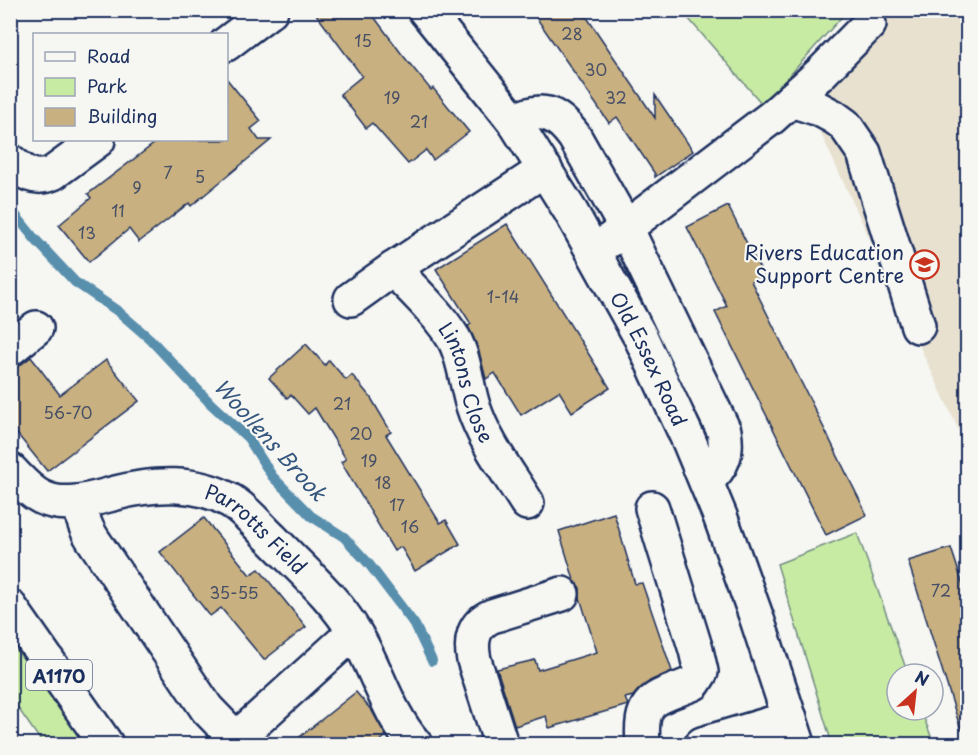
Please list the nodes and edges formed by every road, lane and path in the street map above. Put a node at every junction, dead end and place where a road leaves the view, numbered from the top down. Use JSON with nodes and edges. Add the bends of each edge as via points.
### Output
{"nodes":[{"id":1,"x":271,"y":10,"type":"edge"},
{"id":2,"x":425,"y":10,"type":"edge"},
{"id":3,"x":869,"y":24,"type":"dead end"},
{"id":4,"x":228,"y":42,"type":"edge"},
{"id":5,"x":791,"y":100,"type":"junction"},
{"id":6,"x":514,"y":121,"type":"junction"},
{"id":7,"x":97,"y":141,"type":"edge"},
{"id":8,"x":10,"y":161,"type":"edge"},
{"id":9,"x":545,"y":169,"type":"junction"},
{"id":10,"x":626,"y":228,"type":"junction"},
{"id":11,"x":594,"y":252,"type":"junction"},
{"id":12,"x":393,"y":269,"type":"junction"},
{"id":13,"x":351,"y":299,"type":"dead end"},
{"id":14,"x":918,"y":326,"type":"dead end"},
{"id":15,"x":36,"y":328,"type":"dead end"},
{"id":16,"x":10,"y":349,"type":"edge"},
{"id":17,"x":10,"y":470,"type":"edge"},
{"id":18,"x":706,"y":481,"type":"junction"},
{"id":19,"x":80,"y":502,"type":"junction"},
{"id":20,"x":527,"y":503,"type":"dead end"},
{"id":21,"x":652,"y":508,"type":"dead end"},
{"id":22,"x":561,"y":594,"type":"dead end"},
{"id":23,"x":10,"y":607,"type":"edge"},
{"id":24,"x":354,"y":632,"type":"junction"},
{"id":25,"x":794,"y":731,"type":"edge"},
{"id":26,"x":234,"y":742,"type":"edge"},
{"id":27,"x":106,"y":744,"type":"edge"},
{"id":28,"x":415,"y":744,"type":"edge"},
{"id":29,"x":501,"y":744,"type":"edge"},
{"id":30,"x":643,"y":744,"type":"edge"},
{"id":31,"x":702,"y":744,"type":"edge"}],
"edges":[{"from":1,"to":4,"type":"street"},
{"from":2,"to":6,"type":"street","name":"Old Essex Road"},
{"from":3,"to":5,"type":"street"},
{"from":5,"to":10,"type":"street"},
{"from":5,"to":14,"type":"street","via":[[834,117],[853,134],[864,153]]},
{"from":6,"to":9,"type":"street","name":"Old Essex Road"},
{"from":6,"to":10,"type":"street","via":[[536,112],[556,117],[565,125]]},
{"from":7,"to":8,"type":"street","via":[[45,177],[27,174]]},
{"from":9,"to":11,"type":"street","name":"Old Essex Road"},
{"from":9,"to":12,"type":"street"},
{"from":10,"to":11,"type":"street"},
{"from":10,"to":18,"type":"street","via":[[724,431],[726,455]]},
{"from":11,"to":18,"type":"street","name":"Old Essex Road","via":[[641,338]]},
{"from":12,"to":13,"type":"street"},
{"from":12,"to":20,"type":"street","name":"Lintons Close","via":[[455,341],[481,426]]},
{"from":15,"to":16,"type":"street"},
{"from":17,"to":19,"type":"street","name":"Parrotts Field","via":[[42,498]]},
{"from":18,"to":25,"type":"street","name":"Old Essex Road"},
{"from":19,"to":24,"type":"street","name":"Parrotts Field","via":[[172,486],[198,489],[233,502],[329,599]]},
{"from":19,"to":26,"type":"street","via":[[86,529],[207,709]]},
{"from":21,"to":30,"type":"street","via":[[701,672],[694,683],[662,694],[651,703],[641,725]]},
{"from":22,"to":29,"type":"street","via":[[492,616],[477,627],[474,660]]},
{"from":23,"to":27,"type":"street","number":"A1170"},
{"from":24,"to":26,"type":"street"},
{"from":24,"to":28,"type":"street","name":"Parrotts Field","via":[[393,711]]},
{"from":25,"to":31,"type":"street"}]}
